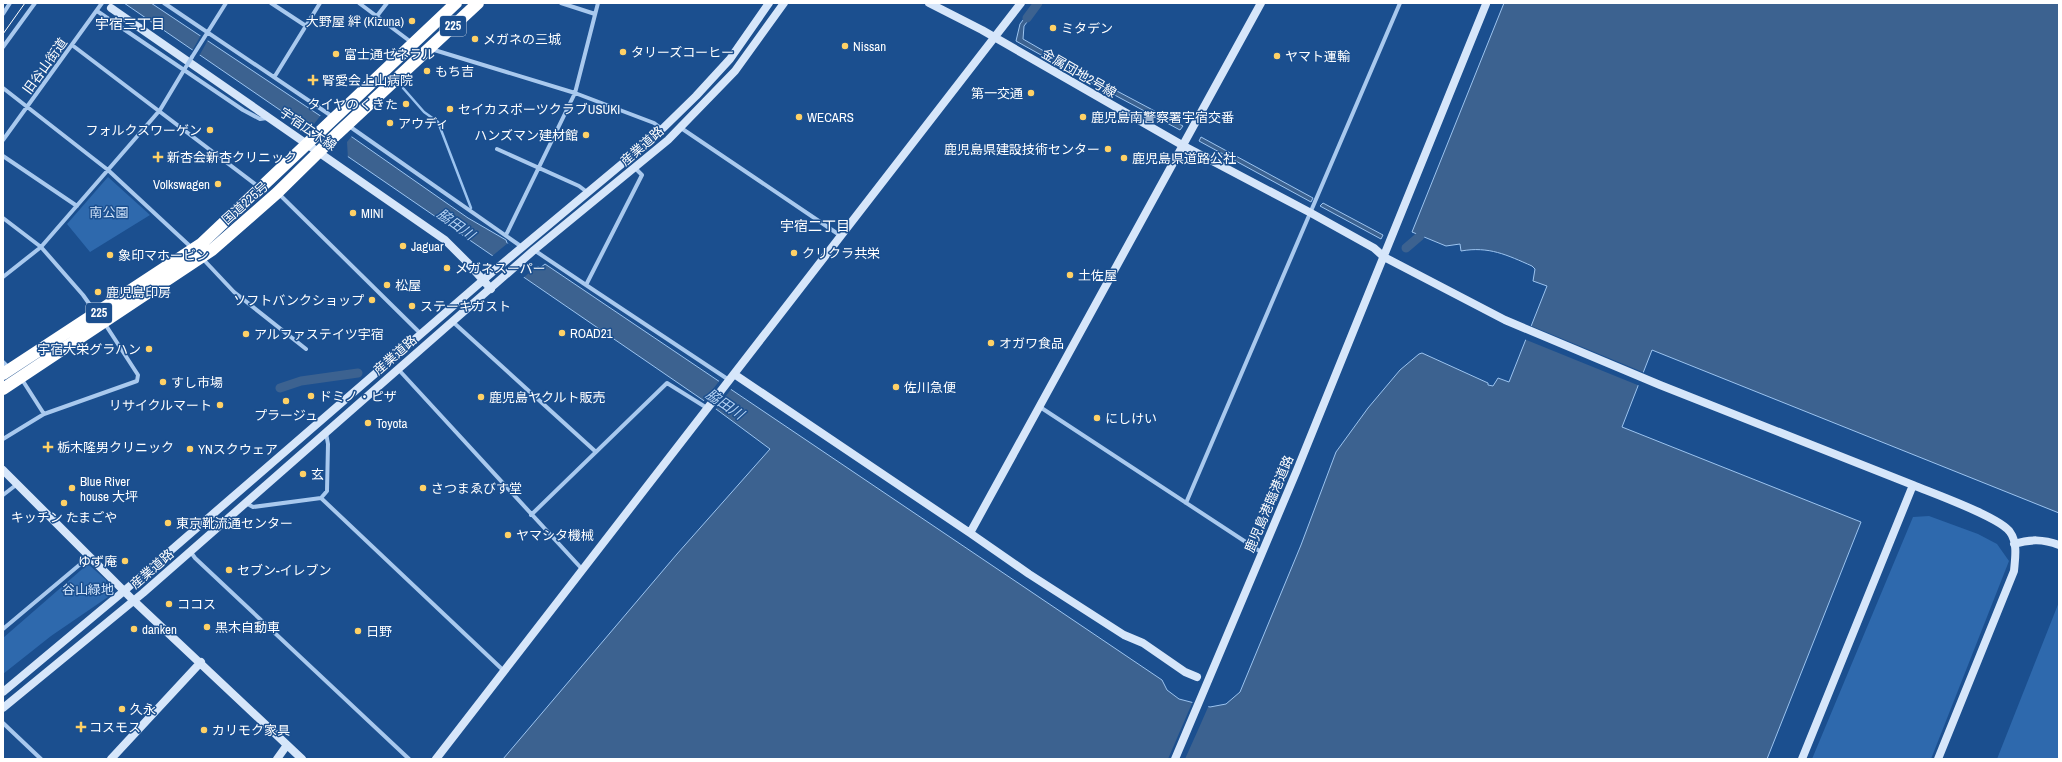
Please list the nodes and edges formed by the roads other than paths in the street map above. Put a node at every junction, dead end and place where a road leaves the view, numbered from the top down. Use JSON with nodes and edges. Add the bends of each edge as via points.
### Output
{"nodes":[{"id":1,"x":10,"y":3,"type":"edge"},
{"id":2,"x":35,"y":3,"type":"edge"},
{"id":3,"x":102,"y":3,"type":"edge"},
{"id":4,"x":164,"y":3,"type":"edge"},
{"id":5,"x":226,"y":3,"type":"edge"},
{"id":6,"x":272,"y":3,"type":"edge"},
{"id":7,"x":320,"y":3,"type":"edge"},
{"id":8,"x":359,"y":3,"type":"edge"},
{"id":9,"x":387,"y":3,"type":"edge"},
{"id":10,"x":456,"y":3,"type":"edge"},
{"id":11,"x":478,"y":3,"type":"edge"},
{"id":12,"x":561,"y":3,"type":"edge"},
{"id":13,"x":598,"y":3,"type":"edge"},
{"id":14,"x":769,"y":3,"type":"edge"},
{"id":15,"x":784,"y":3,"type":"edge"},
{"id":16,"x":929,"y":3,"type":"edge"},
{"id":17,"x":1021,"y":3,"type":"edge"},
{"id":18,"x":1261,"y":3,"type":"edge"},
{"id":19,"x":1400,"y":3,"type":"edge"},
{"id":20,"x":1486,"y":4,"type":"edge"},
{"id":21,"x":111,"y":8,"type":"dead end"},
{"id":22,"x":97,"y":11,"type":"junction"},
{"id":23,"x":3,"y":14,"type":"edge"},
{"id":24,"x":595,"y":14,"type":"junction"},
{"id":25,"x":377,"y":16,"type":"junction"},
{"id":26,"x":306,"y":26,"type":"junction"},
{"id":27,"x":208,"y":32,"type":"junction"},
{"id":28,"x":994,"y":38,"type":"junction"},
{"id":29,"x":413,"y":43,"type":"junction"},
{"id":30,"x":72,"y":45,"type":"junction"},
{"id":31,"x":3,"y":47,"type":"edge"},
{"id":32,"x":428,"y":48,"type":"junction"},
{"id":33,"x":184,"y":70,"type":"junction"},
{"id":34,"x":275,"y":76,"type":"junction"},
{"id":35,"x":3,"y":88,"type":"edge"},
{"id":36,"x":575,"y":93,"type":"junction"},
{"id":37,"x":27,"y":107,"type":"junction"},
{"id":38,"x":160,"y":110,"type":"junction"},
{"id":39,"x":269,"y":118,"type":"junction"},
{"id":40,"x":334,"y":120,"type":"junction"},
{"id":41,"x":345,"y":126,"type":"junction"},
{"id":42,"x":681,"y":128,"type":"junction"},
{"id":43,"x":662,"y":129,"type":"junction"},
{"id":44,"x":3,"y":140,"type":"edge"},
{"id":45,"x":311,"y":140,"type":"junction"},
{"id":46,"x":1182,"y":145,"type":"junction"},
{"id":47,"x":322,"y":148,"type":"junction"},
{"id":48,"x":498,"y":149,"type":"dead end"},
{"id":49,"x":3,"y":156,"type":"edge"},
{"id":50,"x":539,"y":168,"type":"junction"},
{"id":51,"x":635,"y":168,"type":"junction"},
{"id":52,"x":108,"y":170,"type":"junction"},
{"id":53,"x":261,"y":189,"type":"junction"},
{"id":54,"x":587,"y":192,"type":"junction"},
{"id":55,"x":277,"y":193,"type":"junction"},
{"id":56,"x":77,"y":206,"type":"junction"},
{"id":57,"x":1311,"y":213,"type":"junction"},
{"id":58,"x":3,"y":218,"type":"edge"},
{"id":59,"x":506,"y":235,"type":"junction"},
{"id":60,"x":841,"y":236,"type":"junction"},
{"id":61,"x":41,"y":247,"type":"junction"},
{"id":62,"x":522,"y":247,"type":"junction"},
{"id":63,"x":531,"y":253,"type":"junction"},
{"id":64,"x":198,"y":254,"type":"junction"},
{"id":65,"x":1384,"y":257,"type":"junction"},
{"id":66,"x":3,"y":277,"type":"edge"},
{"id":67,"x":483,"y":280,"type":"junction"},
{"id":68,"x":586,"y":286,"type":"junction"},
{"id":69,"x":491,"y":289,"type":"junction"},
{"id":70,"x":100,"y":318,"type":"junction"},
{"id":71,"x":453,"y":322,"type":"junction"},
{"id":72,"x":421,"y":334,"type":"junction"},
{"id":73,"x":306,"y":349,"type":"dead end"},
{"id":74,"x":6,"y":368,"type":"edge"},
{"id":75,"x":398,"y":369,"type":"junction"},
{"id":76,"x":21,"y":377,"type":"junction"},
{"id":77,"x":730,"y":379,"type":"junction"},
{"id":78,"x":3,"y":389,"type":"edge"},
{"id":79,"x":709,"y":407,"type":"junction"},
{"id":80,"x":1040,"y":407,"type":"junction"},
{"id":81,"x":44,"y":414,"type":"junction"},
{"id":82,"x":326,"y":433,"type":"junction"},
{"id":83,"x":3,"y":439,"type":"edge"},
{"id":84,"x":596,"y":452,"type":"junction"},
{"id":85,"x":3,"y":470,"type":"edge"},
{"id":86,"x":16,"y":485,"type":"junction"},
{"id":87,"x":1913,"y":485,"type":"junction"},
{"id":88,"x":3,"y":495,"type":"edge"},
{"id":89,"x":320,"y":498,"type":"junction"},
{"id":90,"x":246,"y":503,"type":"junction"},
{"id":91,"x":1186,"y":503,"type":"junction"},
{"id":92,"x":531,"y":515,"type":"junction"},
{"id":93,"x":970,"y":533,"type":"junction"},
{"id":94,"x":2014,"y":544,"type":"junction"},
{"id":95,"x":2059,"y":545,"type":"edge"},
{"id":96,"x":190,"y":551,"type":"junction"},
{"id":97,"x":1261,"y":552,"type":"junction"},
{"id":98,"x":90,"y":555,"type":"junction"},
{"id":99,"x":582,"y":569,"type":"junction"},
{"id":100,"x":124,"y":591,"type":"junction"},
{"id":101,"x":134,"y":601,"type":"junction"},
{"id":102,"x":3,"y":629,"type":"edge"},
{"id":103,"x":201,"y":662,"type":"junction"},
{"id":104,"x":504,"y":671,"type":"junction"},
{"id":105,"x":1198,"y":677,"type":"dead end"},
{"id":106,"x":3,"y":692,"type":"edge"},
{"id":107,"x":3,"y":708,"type":"edge"},
{"id":108,"x":3,"y":723,"type":"edge"},
{"id":109,"x":287,"y":745,"type":"junction"},
{"id":110,"x":41,"y":759,"type":"edge"},
{"id":111,"x":111,"y":759,"type":"edge"},
{"id":112,"x":276,"y":759,"type":"edge"},
{"id":113,"x":302,"y":759,"type":"edge"},
{"id":114,"x":408,"y":759,"type":"edge"},
{"id":115,"x":436,"y":759,"type":"edge"},
{"id":116,"x":1175,"y":759,"type":"edge"},
{"id":117,"x":1802,"y":759,"type":"edge"},
{"id":118,"x":1938,"y":759,"type":"edge"}],
"edges":[{"from":1,"to":23,"type":"street"},
{"from":2,"to":31,"type":"street"},
{"from":3,"to":22,"type":"street","name":"旧谷山街道"},
{"from":4,"to":27,"type":"street"},
{"from":5,"to":27,"type":"street"},
{"from":6,"to":26,"type":"street"},
{"from":7,"to":26,"type":"street"},
{"from":8,"to":25,"type":"street"},
{"from":9,"to":25,"type":"street"},
{"from":10,"to":29,"type":"highway","name":"国道225号","number":"225"},
{"from":11,"to":32,"type":"highway","name":"国道225号","number":"225"},
{"from":12,"to":24,"type":"street"},
{"from":13,"to":24,"type":"street"},
{"from":14,"to":43,"type":"street","name":"産業道路","via":[[730,59]]},
{"from":15,"to":42,"type":"street","name":"産業道路","via":[[735,71]]},
{"from":16,"to":28,"type":"street","name":"金属団地2号線"},
{"from":17,"to":28,"type":"street"},
{"from":18,"to":46,"type":"street"},
{"from":19,"to":57,"type":"street"},
{"from":20,"to":65,"type":"street","name":"鹿児島港臨港道路"},
{"from":21,"to":39,"type":"street","name":"宇宿広木線"},
{"from":22,"to":30,"type":"street","name":"旧谷山街道"},
{"from":22,"to":33,"type":"street"},
{"from":24,"to":36,"type":"street"},
{"from":25,"to":29,"type":"street"},
{"from":26,"to":34,"type":"street"},
{"from":27,"to":33,"type":"street","bridge":true},
{"from":27,"to":34,"type":"street"},
{"from":28,"to":46,"type":"street","name":"金属団地2号線"},
{"from":28,"to":60,"type":"street"},
{"from":29,"to":40,"type":"highway","name":"国道225号","number":"225"},
{"from":30,"to":37,"type":"street","name":"旧谷山街道"},
{"from":30,"to":38,"type":"street"},
{"from":32,"to":36,"type":"street"},
{"from":32,"to":41,"type":"highway","name":"国道225号","number":"225"},
{"from":33,"to":38,"type":"street"},
{"from":33,"to":39,"type":"street","via":[[242,110],[260,119]]},
{"from":34,"to":40,"type":"street"},
{"from":35,"to":37,"type":"street"},
{"from":36,"to":43,"type":"street","via":[[654,123]]},
{"from":36,"to":50,"type":"street"},
{"from":37,"to":44,"type":"street","name":"旧谷山街道"},
{"from":37,"to":52,"type":"street"},
{"from":38,"to":52,"type":"street"},
{"from":38,"to":53,"type":"street"},
{"from":39,"to":45,"type":"street","name":"宇宿広木線"},
{"from":40,"to":45,"type":"highway","name":"国道225号","number":"225"},
{"from":41,"to":47,"type":"highway","name":"国道225号","number":"225"},
{"from":41,"to":59,"type":"street"},
{"from":42,"to":51,"type":"street","name":"産業道路"},
{"from":42,"to":60,"type":"street"},
{"from":43,"to":54,"type":"street","name":"産業道路"},
{"from":45,"to":47,"type":"street","name":"宇宿広木線"},
{"from":45,"to":53,"type":"highway","name":"国道225号","number":"225"},
{"from":46,"to":57,"type":"street","name":"金属団地2号線"},
{"from":46,"to":80,"type":"street"},
{"from":47,"to":55,"type":"highway","name":"国道225号","number":"225"},
{"from":47,"to":67,"type":"street","name":"宇宿広木線","via":[[445,240]]},
{"from":48,"to":50,"type":"street"},
{"from":49,"to":56,"type":"street"},
{"from":50,"to":54,"type":"street"},
{"from":50,"to":59,"type":"street"},
{"from":51,"to":63,"type":"street","name":"産業道路"},
{"from":51,"to":68,"type":"street","via":[[642,175]]},
{"from":52,"to":56,"type":"street"},
{"from":52,"to":64,"type":"street"},
{"from":53,"to":64,"type":"highway","name":"国道225号","number":"225"},
{"from":54,"to":62,"type":"street","name":"産業道路"},
{"from":55,"to":64,"type":"highway","name":"国道225号","number":"225","via":[[247,221]]},
{"from":55,"to":72,"type":"street"},
{"from":56,"to":61,"type":"street"},
{"from":57,"to":65,"type":"street","name":"金属団地2号線","via":[[1374,248]]},
{"from":57,"to":91,"type":"street"},
{"from":58,"to":61,"type":"street"},
{"from":59,"to":62,"type":"street"},
{"from":60,"to":77,"type":"street"},
{"from":61,"to":66,"type":"street"},
{"from":61,"to":70,"type":"street"},
{"from":62,"to":67,"type":"street","name":"産業道路"},
{"from":63,"to":68,"type":"street"},
{"from":63,"to":69,"type":"street","name":"産業道路"},
{"from":64,"to":70,"type":"highway","name":"国道225号","number":"225"},
{"from":64,"to":73,"type":"street","via":[[234,292]]},
{"from":65,"to":87,"type":"street","name":"金属団地2号線","via":[[1515,324],[1660,385]]},
{"from":65,"to":97,"type":"street","name":"鹿児島港臨港道路"},
{"from":67,"to":69,"type":"street","name":"宇宿広木線"},
{"from":67,"to":72,"type":"street","name":"産業道路"},
{"from":68,"to":77,"type":"street"},
{"from":69,"to":71,"type":"street","name":"産業道路"},
{"from":70,"to":74,"type":"highway","name":"国道225号","number":"225"},
{"from":70,"to":76,"type":"highway","name":"国道225号","number":"225"},
{"from":70,"to":81,"type":"street","via":[[138,375],[137,381]]},
{"from":71,"to":75,"type":"street","name":"産業道路"},
{"from":71,"to":84,"type":"street"},
{"from":72,"to":100,"type":"street","name":"産業道路"},
{"from":75,"to":82,"type":"street","name":"産業道路"},
{"from":75,"to":92,"type":"street"},
{"from":76,"to":78,"type":"highway","name":"国道225号","number":"225"},
{"from":76,"to":81,"type":"street"},
{"from":77,"to":79,"type":"street"},
{"from":77,"to":93,"type":"street"},
{"from":79,"to":84,"type":"street","via":[[667,383]]},
{"from":79,"to":99,"type":"street"},
{"from":80,"to":91,"type":"street"},
{"from":80,"to":93,"type":"street"},
{"from":81,"to":83,"type":"street"},
{"from":82,"to":89,"type":"street","via":[[327,491]]},
{"from":82,"to":90,"type":"street","name":"産業道路"},
{"from":84,"to":92,"type":"street"},
{"from":85,"to":86,"type":"street"},
{"from":86,"to":88,"type":"street"},
{"from":86,"to":98,"type":"street"},
{"from":87,"to":94,"type":"street","name":"金属団地2号線","via":[[1988,516],[2010,532]]},
{"from":87,"to":117,"type":"street"},
{"from":89,"to":90,"type":"street","via":[[253,507]]},
{"from":89,"to":104,"type":"street"},
{"from":90,"to":96,"type":"street","name":"産業道路"},
{"from":91,"to":97,"type":"street"},
{"from":92,"to":99,"type":"street"},
{"from":93,"to":105,"type":"street","via":[[1124,636],[1143,643],[1184,672]]},
{"from":94,"to":95,"type":"street","via":[[2032,539]]},
{"from":94,"to":118,"type":"street","via":[[2014,571]]},
{"from":96,"to":101,"type":"street","name":"産業道路"},
{"from":96,"to":114,"type":"street"},
{"from":97,"to":116,"type":"street","name":"鹿児島港臨港道路"},
{"from":98,"to":100,"type":"street"},
{"from":98,"to":102,"type":"street"},
{"from":99,"to":104,"type":"street"},
{"from":100,"to":101,"type":"street"},
{"from":100,"to":106,"type":"street","name":"産業道路"},
{"from":101,"to":103,"type":"street"},
{"from":101,"to":107,"type":"street","name":"産業道路"},
{"from":103,"to":109,"type":"street"},
{"from":103,"to":111,"type":"street"},
{"from":104,"to":115,"type":"street"},
{"from":108,"to":110,"type":"street"},
{"from":109,"to":112,"type":"street"},
{"from":109,"to":113,"type":"street"}]}
